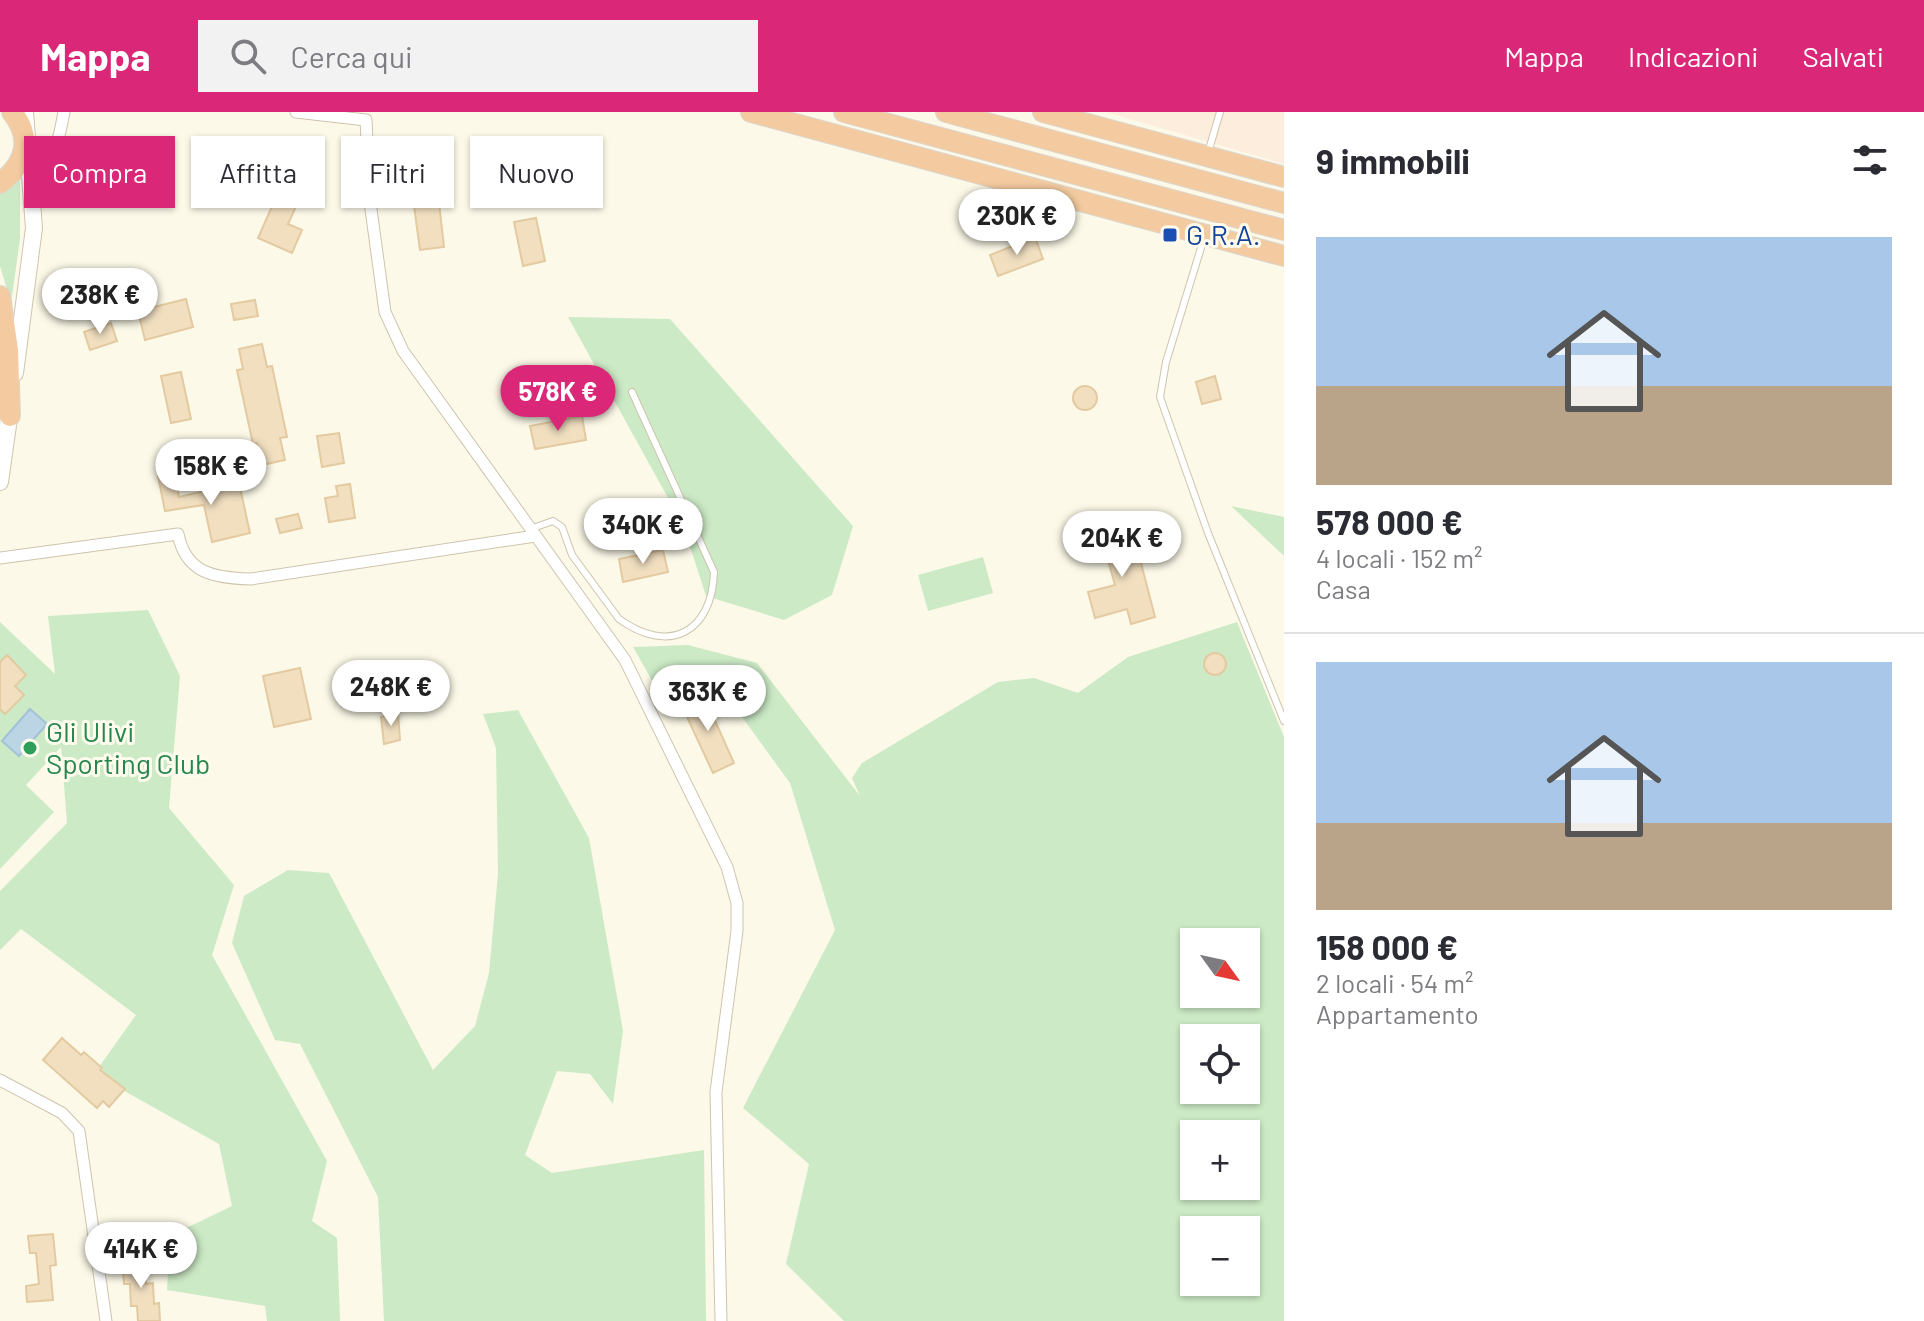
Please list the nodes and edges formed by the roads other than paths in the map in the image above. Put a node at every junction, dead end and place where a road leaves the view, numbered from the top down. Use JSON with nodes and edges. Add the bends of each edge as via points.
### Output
{"nodes":[{"id":1,"x":12,"y":112,"type":"edge"},
{"id":2,"x":25,"y":112,"type":"edge"},
{"id":3,"x":64,"y":112,"type":"edge"},
{"id":4,"x":296,"y":112,"type":"edge"},
{"id":5,"x":751,"y":112,"type":"edge"},
{"id":6,"x":844,"y":112,"type":"edge"},
{"id":7,"x":946,"y":112,"type":"edge"},
{"id":8,"x":1043,"y":112,"type":"edge"},
{"id":9,"x":1220,"y":112,"type":"edge"},
{"id":10,"x":27,"y":136,"type":"joint"},
{"id":11,"x":59,"y":136,"type":"edge"},
{"id":12,"x":24,"y":144,"type":"edge"},
{"id":13,"x":1207,"y":157,"type":"junction"},
{"id":14,"x":1284,"y":177,"type":"edge"},
{"id":15,"x":0,"y":183,"type":"edge"},
{"id":16,"x":1284,"y":203,"type":"edge"},
{"id":17,"x":33,"y":208,"type":"edge"},
{"id":18,"x":1284,"y":230,"type":"edge"},
{"id":19,"x":1206,"y":235,"type":"junction"},
{"id":20,"x":1284,"y":256,"type":"edge"},
{"id":21,"x":0,"y":296,"type":"edge"},
{"id":22,"x":632,"y":392,"type":"dead end"},
{"id":23,"x":5,"y":412,"type":"edge"},
{"id":24,"x":0,"y":482,"type":"edge"},
{"id":25,"x":532,"y":532,"type":"junction"},
{"id":26,"x":0,"y":558,"type":"edge"},
{"id":27,"x":1284,"y":721,"type":"edge"},
{"id":28,"x":0,"y":1080,"type":"edge"},
{"id":29,"x":106,"y":1321,"type":"edge"},
{"id":30,"x":721,"y":1321,"type":"edge"}],
"edges":[{"from":1,"to":10,"type":"highway"},
{"from":2,"to":10,"type":"main road"},
{"from":3,"to":11,"type":"street"},
{"from":4,"to":25,"type":"street","via":[[366,120],[370,202],[385,312],[418,373]]},
{"from":5,"to":19,"type":"highway"},
{"from":6,"to":18,"type":"highway"},
{"from":7,"to":16,"type":"highway"},
{"from":8,"to":13,"type":"highway"},
{"from":9,"to":13,"type":"lane"},
{"from":12,"to":15,"type":"highway","via":[[17,164]]},
{"from":13,"to":14,"type":"highway"},
{"from":17,"to":23,"type":"main road"},
{"from":19,"to":20,"type":"highway"},
{"from":19,"to":27,"type":"lane","via":[[1160,397]]},
{"from":21,"to":23,"type":"highway","via":[[8,350]]},
{"from":22,"to":25,"type":"lane","via":[[714,572],[714,587],[697,622],[677,637],[628,626],[572,555],[562,527],[553,521]]},
{"from":23,"to":24,"type":"main road"},
{"from":25,"to":26,"type":"street","via":[[251,579],[212,575],[197,567],[186,559],[178,534]]},
{"from":25,"to":30,"type":"street","via":[[625,660],[727,867],[737,903],[716,1092]]},
{"from":28,"to":29,"type":"street","via":[[62,1113],[79,1131]]}]}
